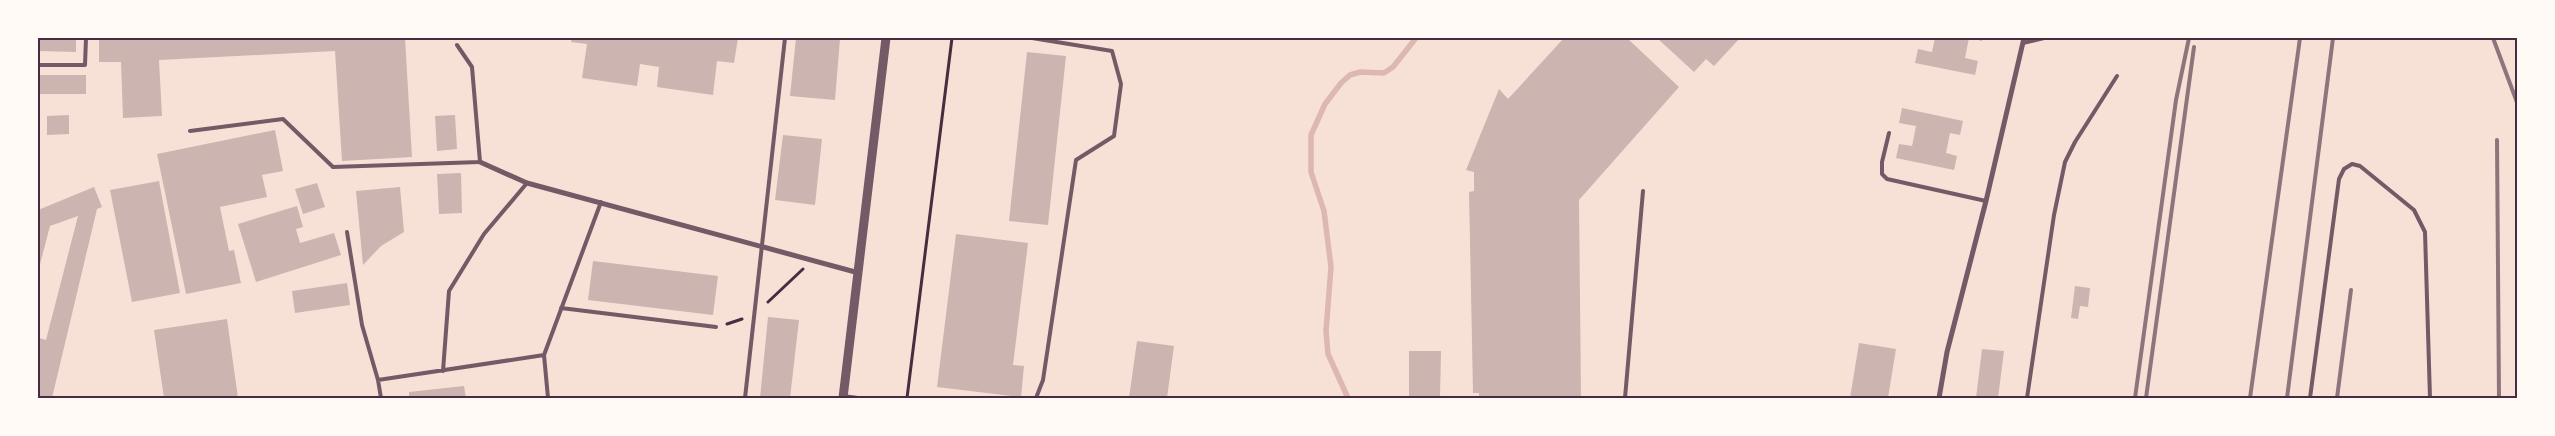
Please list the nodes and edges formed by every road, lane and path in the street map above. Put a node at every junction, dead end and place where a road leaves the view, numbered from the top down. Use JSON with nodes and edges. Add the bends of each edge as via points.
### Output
{"nodes":[{"id":1,"x":86,"y":38,"type":"edge"},
{"id":2,"x":785,"y":38,"type":"edge"},
{"id":3,"x":886,"y":38,"type":"edge"},
{"id":4,"x":952,"y":38,"type":"edge"},
{"id":5,"x":1032,"y":38,"type":"edge"},
{"id":6,"x":2044,"y":38,"type":"edge"},
{"id":7,"x":2023,"y":40,"type":"edge"},
{"id":8,"x":457,"y":45,"type":"dead end"},
{"id":9,"x":38,"y":65,"type":"edge"},
{"id":10,"x":2117,"y":76,"type":"dead end"},
{"id":11,"x":190,"y":131,"type":"dead end"},
{"id":12,"x":1889,"y":133,"type":"dead end"},
{"id":13,"x":480,"y":162,"type":"junction"},
{"id":14,"x":527,"y":182,"type":"junction"},
{"id":15,"x":1643,"y":191,"type":"dead end"},
{"id":16,"x":1986,"y":201,"type":"junction"},
{"id":17,"x":600,"y":202,"type":"junction"},
{"id":18,"x":347,"y":232,"type":"dead end"},
{"id":19,"x":761,"y":246,"type":"junction"},
{"id":20,"x":859,"y":273,"type":"junction"},
{"id":21,"x":561,"y":308,"type":"junction"},
{"id":22,"x":716,"y":327,"type":"dead end"},
{"id":23,"x":544,"y":355,"type":"junction"},
{"id":24,"x":443,"y":371,"type":"junction"},
{"id":25,"x":378,"y":380,"type":"junction"},
{"id":26,"x":843,"y":397,"type":"edge"},
{"id":27,"x":381,"y":398,"type":"edge"},
{"id":28,"x":548,"y":398,"type":"edge"},
{"id":29,"x":745,"y":398,"type":"edge"},
{"id":30,"x":858,"y":398,"type":"edge"},
{"id":31,"x":907,"y":398,"type":"edge"},
{"id":32,"x":1036,"y":398,"type":"edge"},
{"id":33,"x":1625,"y":398,"type":"edge"},
{"id":34,"x":1939,"y":398,"type":"edge"},
{"id":35,"x":2027,"y":398,"type":"edge"},
{"id":36,"x":2310,"y":398,"type":"edge"},
{"id":37,"x":2430,"y":398,"type":"edge"}],
"edges":[{"from":1,"to":9,"type":"lane","via":[[86,65]]},
{"from":2,"to":19,"type":"lane"},
{"from":3,"to":20,"type":"street"},
{"from":4,"to":31,"type":"path"},
{"from":5,"to":32,"type":"lane","via":[[1112,51],[1121,84],[1114,136],[1076,160],[1043,380]]},
{"from":6,"to":7,"type":"lane"},
{"from":7,"to":16,"type":"street"},
{"from":8,"to":13,"type":"lane","via":[[472,67]]},
{"from":10,"to":35,"type":"lane","via":[[2074,142],[2065,162]]},
{"from":11,"to":13,"type":"lane","via":[[283,119],[333,167]]},
{"from":12,"to":16,"type":"lane","via":[[1882,162],[1882,174],[1887,179]]},
{"from":13,"to":14,"type":"street"},
{"from":14,"to":17,"type":"street"},
{"from":14,"to":24,"type":"lane","via":[[484,234],[449,291]]},
{"from":15,"to":33,"type":"lane"},
{"from":16,"to":34,"type":"street","via":[[1947,352]]},
{"from":17,"to":19,"type":"street"},
{"from":17,"to":21,"type":"lane"},
{"from":18,"to":25,"type":"lane","via":[[362,325]]},
{"from":19,"to":20,"type":"street"},
{"from":19,"to":29,"type":"lane"},
{"from":20,"to":26,"type":"street"},
{"from":21,"to":22,"type":"lane"},
{"from":21,"to":23,"type":"lane"},
{"from":23,"to":24,"type":"lane"},
{"from":23,"to":28,"type":"lane"},
{"from":24,"to":25,"type":"lane"},
{"from":25,"to":27,"type":"lane"},
{"from":26,"to":30,"type":"lane"},
{"from":36,"to":37,"type":"lane","via":[[2339,179],[2344,169],[2352,164],[2360,166],[2414,210],[2425,232]]}]}
